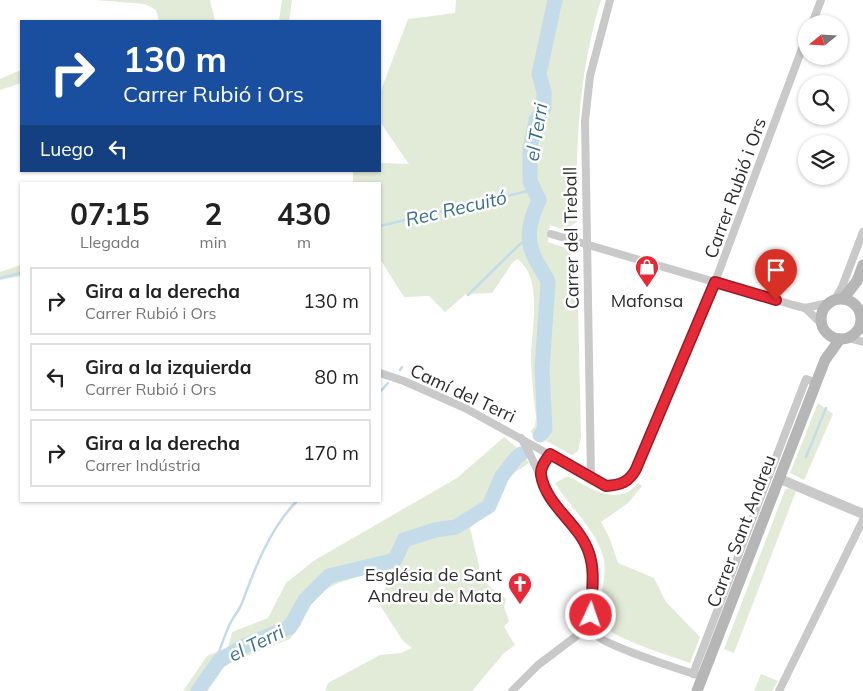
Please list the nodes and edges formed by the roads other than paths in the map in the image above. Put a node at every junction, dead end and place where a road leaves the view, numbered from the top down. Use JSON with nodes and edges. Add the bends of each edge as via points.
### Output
{"nodes":[{"id":1,"x":610,"y":0,"type":"edge"},
{"id":2,"x":820,"y":0,"type":"edge"},
{"id":3,"x":815,"y":15,"type":"edge"},
{"id":4,"x":798,"y":59,"type":"edge"},
{"id":5,"x":863,"y":232,"type":"edge"},
{"id":6,"x":551,"y":234,"type":"dead end"},
{"id":7,"x":586,"y":245,"type":"junction"},
{"id":8,"x":863,"y":265,"type":"edge"},
{"id":9,"x":857,"y":281,"type":"junction"},
{"id":10,"x":715,"y":282,"type":"junction"},
{"id":11,"x":835,"y":301,"type":"junction"},
{"id":12,"x":857,"y":307,"type":"junction"},
{"id":13,"x":805,"y":308,"type":"junction"},
{"id":14,"x":862,"y":327,"type":"edge"},
{"id":15,"x":825,"y":328,"type":"junction"},
{"id":16,"x":844,"y":338,"type":"junction"},
{"id":17,"x":863,"y":342,"type":"edge"},
{"id":18,"x":825,"y":360,"type":"junction"},
{"id":19,"x":381,"y":373,"type":"edge"},
{"id":20,"x":816,"y":383,"type":"junction"},
{"id":21,"x":520,"y":437,"type":"junction"},
{"id":22,"x":550,"y":454,"type":"junction"},
{"id":23,"x":541,"y":475,"type":"junction"},
{"id":24,"x":591,"y":478,"type":"junction"},
{"id":25,"x":780,"y":478,"type":"junction"},
{"id":26,"x":863,"y":514,"type":"edge"},
{"id":27,"x":863,"y":520,"type":"edge"},
{"id":28,"x":591,"y":625,"type":"junction"},
{"id":29,"x":699,"y":684,"type":"edge"},
{"id":30,"x":512,"y":691,"type":"edge"},
{"id":31,"x":779,"y":691,"type":"edge"}],
"edges":[{"from":1,"to":7,"type":"street","name":"Carrer del Treball","via":[[590,76],[585,121]]},
{"from":2,"to":3,"type":"street"},
{"from":4,"to":10,"type":"street","name":"Carrer Rubió i Ors"},
{"from":5,"to":11,"type":"street"},
{"from":6,"to":7,"type":"street"},
{"from":7,"to":10,"type":"street"},
{"from":7,"to":24,"type":"street","name":"Carrer del Treball"},
{"from":8,"to":9,"type":"main road"},
{"from":9,"to":11,"type":"main road"},
{"from":9,"to":12,"type":"main road"},
{"from":10,"to":13,"type":"street"},
{"from":10,"to":24,"type":"street","name":"Carrer Rubió i Ors","via":[[634,474],[617,486],[606,486]]},
{"from":11,"to":12,"type":"main road"},
{"from":11,"to":13,"type":"street"},
{"from":11,"to":15,"type":"main road","via":[[823,312]]},
{"from":12,"to":14,"type":"main road"},
{"from":13,"to":15,"type":"street"},
{"from":14,"to":16,"type":"main road"},
{"from":15,"to":16,"type":"main road"},
{"from":15,"to":18,"type":"main road","name":"Carrer Sant Andreu"},
{"from":16,"to":17,"type":"street"},
{"from":16,"to":18,"type":"main road","name":"Carrer Sant Andreu"},
{"from":18,"to":20,"type":"main road","name":"Carrer Sant Andreu"},
{"from":19,"to":21,"type":"street","name":"Camí del Terri","via":[[451,401]]},
{"from":20,"to":25,"type":"main road","name":"Carrer Sant Andreu"},
{"from":20,"to":29,"type":"street","name":"Carrer Sant Andreu","via":[[806,379]]},
{"from":21,"to":22,"type":"street","name":"Carrer Rubió i Ors"},
{"from":21,"to":23,"type":"street","name":"Camí del Terri"},
{"from":22,"to":23,"type":"street"},
{"from":22,"to":24,"type":"street","name":"Carrer Rubió i Ors"},
{"from":23,"to":28,"type":"street","name":"Camí del Terri","via":[[555,503],[580,534],[589,553],[592,568]]},
{"from":25,"to":26,"type":"street"},
{"from":25,"to":29,"type":"main road","name":"Carrer Sant Andreu"},
{"from":27,"to":31,"type":"street"},
{"from":28,"to":29,"type":"street","via":[[601,639]]},
{"from":28,"to":30,"type":"street","via":[[534,668]]}]}
